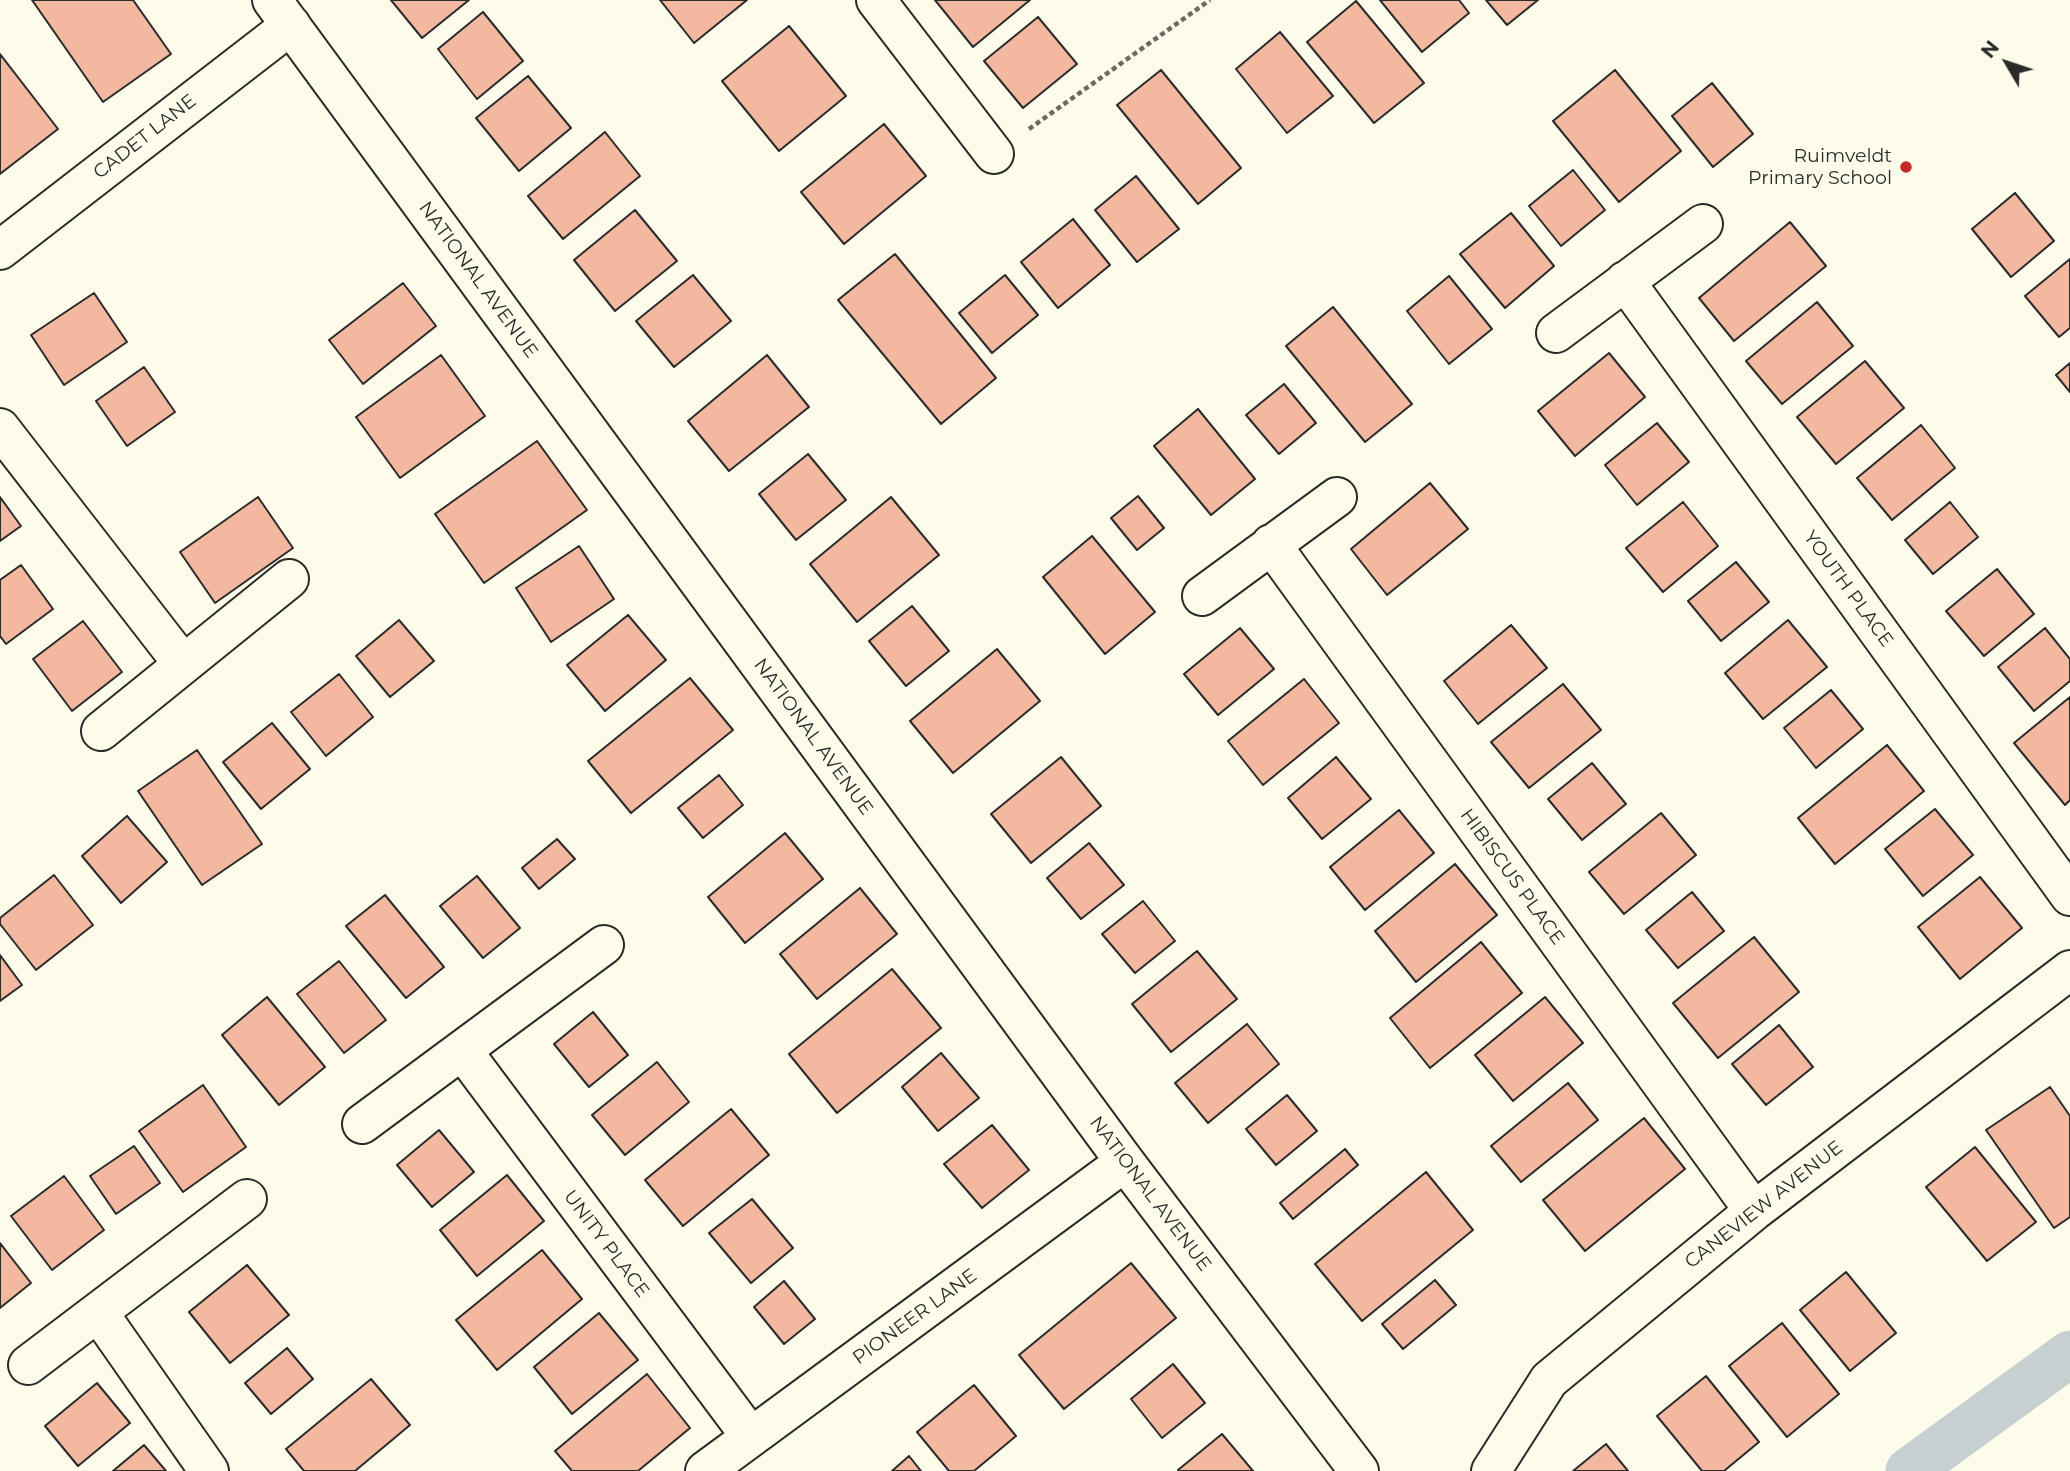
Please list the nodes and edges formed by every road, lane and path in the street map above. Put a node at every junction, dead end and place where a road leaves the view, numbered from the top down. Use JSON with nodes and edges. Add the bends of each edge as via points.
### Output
{"nodes":[{"id":1,"x":876,"y":0,"type":"edge"},
{"id":2,"x":1210,"y":0,"type":"edge"},
{"id":3,"x":281,"y":12,"type":"edge"},
{"id":4,"x":994,"y":154,"type":"joint"},
{"id":5,"x":1703,"y":223,"type":"dead end"},
{"id":6,"x":0,"y":250,"type":"edge"},
{"id":7,"x":1625,"y":281,"type":"junction"},
{"id":8,"x":1556,"y":333,"type":"dead end"},
{"id":9,"x":0,"y":428,"type":"edge"},
{"id":10,"x":1337,"y":497,"type":"dead end"},
{"id":11,"x":1271,"y":544,"type":"junction"},
{"id":12,"x":289,"y":579,"type":"dead end"},
{"id":13,"x":1202,"y":596,"type":"dead end"},
{"id":14,"x":183,"y":664,"type":"junction"},
{"id":15,"x":101,"y":731,"type":"dead end"},
{"id":16,"x":2070,"y":896,"type":"edge"},
{"id":17,"x":604,"y":945,"type":"dead end"},
{"id":18,"x":2070,"y":970,"type":"edge"},
{"id":19,"x":462,"y":1050,"type":"junction"},
{"id":20,"x":362,"y":1124,"type":"dead end"},
{"id":21,"x":1125,"y":1162,"type":"junction"},
{"id":22,"x":247,"y":1199,"type":"dead end"},
{"id":23,"x":1754,"y":1211,"type":"junction"},
{"id":24,"x":99,"y":1312,"type":"junction"},
{"id":25,"x":29,"y":1365,"type":"dead end"},
{"id":26,"x":751,"y":1437,"type":"junction"},
{"id":27,"x":209,"y":1471,"type":"edge"},
{"id":28,"x":705,"y":1471,"type":"edge"},
{"id":29,"x":1359,"y":1471,"type":"edge"},
{"id":30,"x":1491,"y":1471,"type":"edge"}],
"edges":[{"from":1,"to":4,"type":"street"},
{"from":2,"to":4,"type":"path"},
{"from":3,"to":6,"type":"street","name":"CADET LANE"},
{"from":3,"to":21,"type":"street","name":"NATIONAL AVENUE"},
{"from":5,"to":7,"type":"street"},
{"from":7,"to":8,"type":"street"},
{"from":7,"to":16,"type":"street","name":"YOUTH PLACE"},
{"from":9,"to":14,"type":"street"},
{"from":10,"to":11,"type":"street"},
{"from":11,"to":13,"type":"street"},
{"from":11,"to":23,"type":"street","name":"HIBISCUS PLACE"},
{"from":12,"to":14,"type":"street"},
{"from":14,"to":15,"type":"street"},
{"from":17,"to":19,"type":"street"},
{"from":18,"to":23,"type":"street","name":"CANEVIEW AVENUE"},
{"from":19,"to":20,"type":"street"},
{"from":19,"to":26,"type":"street","name":"UNITY PLACE"},
{"from":21,"to":26,"type":"street","name":"PIONEER LANE"},
{"from":21,"to":29,"type":"street","name":"NATIONAL AVENUE"},
{"from":22,"to":24,"type":"street"},
{"from":23,"to":30,"type":"street","name":"CANEVIEW AVENUE","via":[[1549,1380]]},
{"from":24,"to":25,"type":"street"},
{"from":24,"to":27,"type":"street"},
{"from":26,"to":28,"type":"street","name":"PIONEER LANE"}]}
